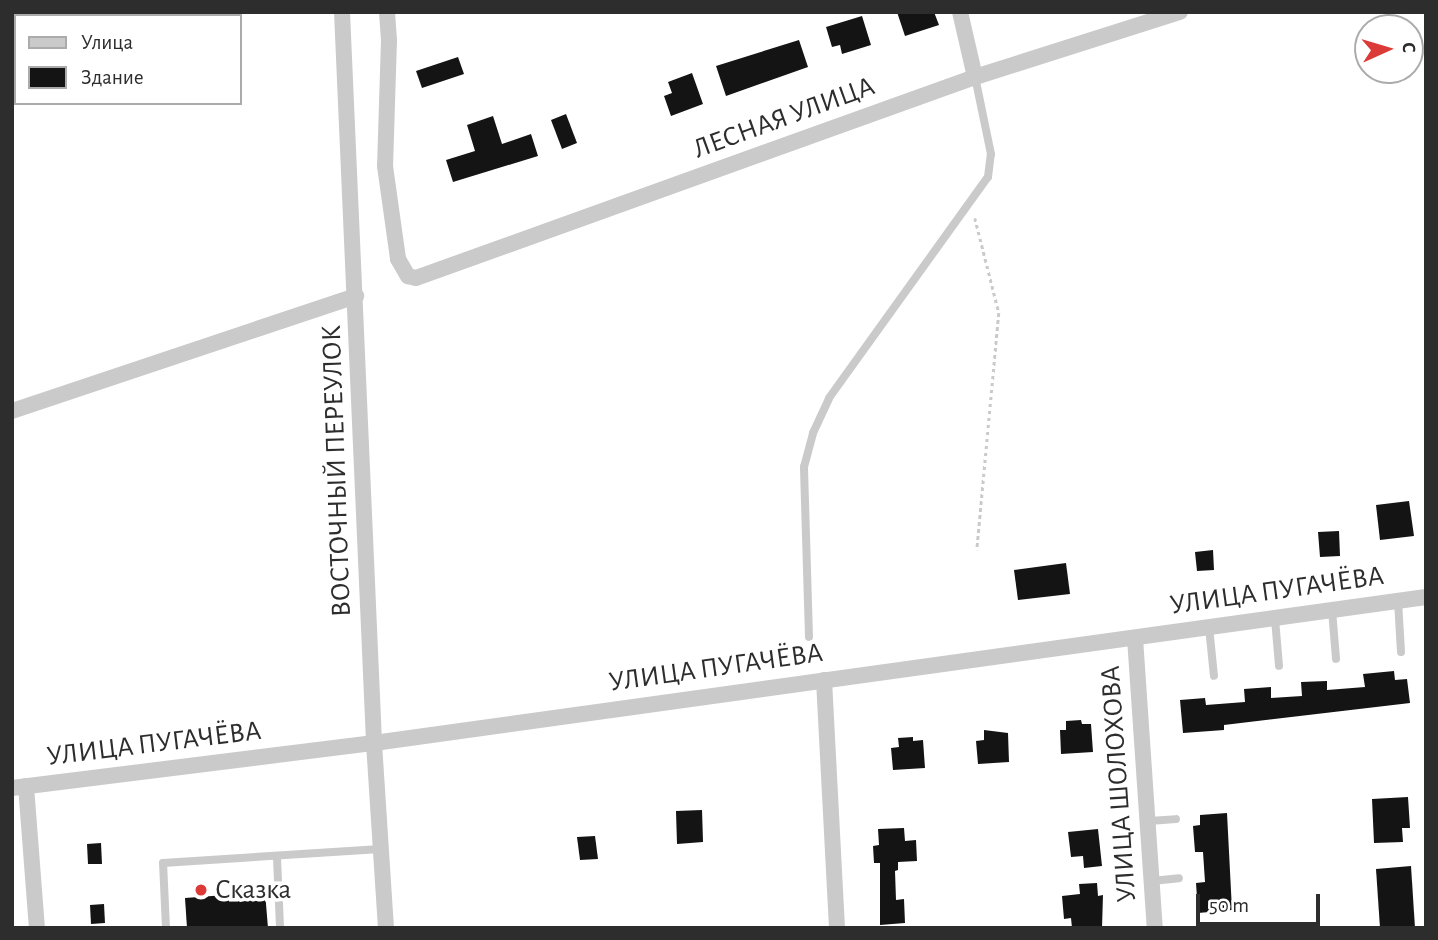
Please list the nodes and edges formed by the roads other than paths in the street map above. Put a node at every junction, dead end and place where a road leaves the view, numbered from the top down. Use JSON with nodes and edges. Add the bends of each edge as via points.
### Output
{"nodes":[{"id":1,"x":342,"y":12,"type":"edge"},
{"id":2,"x":387,"y":12,"type":"edge"},
{"id":3,"x":960,"y":12,"type":"edge"},
{"id":4,"x":1180,"y":12,"type":"edge"},
{"id":5,"x":975,"y":77,"type":"junction"},
{"id":6,"x":356,"y":296,"type":"junction"},
{"id":7,"x":12,"y":411,"type":"edge"},
{"id":8,"x":1426,"y":597,"type":"edge"},
{"id":9,"x":1398,"y":601,"type":"junction"},
{"id":10,"x":1332,"y":610,"type":"junction"},
{"id":11,"x":1275,"y":619,"type":"junction"},
{"id":12,"x":1209,"y":627,"type":"junction"},
{"id":13,"x":809,"y":637,"type":"dead end"},
{"id":14,"x":1135,"y":638,"type":"junction"},
{"id":15,"x":1401,"y":652,"type":"dead end"},
{"id":16,"x":1336,"y":659,"type":"dead end"},
{"id":17,"x":1279,"y":666,"type":"dead end"},
{"id":18,"x":1214,"y":676,"type":"dead end"},
{"id":19,"x":824,"y":680,"type":"junction"},
{"id":20,"x":374,"y":743,"type":"junction"},
{"id":21,"x":19,"y":787,"type":"edge"},
{"id":22,"x":1176,"y":819,"type":"dead end"},
{"id":23,"x":1149,"y":821,"type":"junction"},
{"id":24,"x":381,"y":849,"type":"junction"},
{"id":25,"x":277,"y":858,"type":"junction"},
{"id":26,"x":1180,"y":878,"type":"dead end"},
{"id":27,"x":1152,"y":880,"type":"junction"},
{"id":28,"x":37,"y":928,"type":"edge"},
{"id":29,"x":166,"y":928,"type":"edge"},
{"id":30,"x":280,"y":928,"type":"edge"},
{"id":31,"x":386,"y":928,"type":"edge"},
{"id":32,"x":837,"y":928,"type":"edge"},
{"id":33,"x":1155,"y":928,"type":"edge"}],
"edges":[{"from":1,"to":6,"type":"street","name":"ВОСТОЧНЫЙ ПЕРЕУЛОК"},
{"from":2,"to":5,"type":"street","name":"ЛЕСНАЯ УЛИЦА","via":[[386,166],[398,259],[408,276],[427,276]]},
{"from":3,"to":5,"type":"street"},
{"from":4,"to":5,"type":"street","name":"ЛЕСНАЯ УЛИЦА"},
{"from":5,"to":13,"type":"lane","via":[[992,166],[829,398],[813,433],[804,467]]},
{"from":6,"to":7,"type":"street"},
{"from":6,"to":20,"type":"street","name":"ВОСТОЧНЫЙ ПЕРЕУЛОК"},
{"from":8,"to":9,"type":"street","name":"УЛИЦА ПУГАЧЁВА"},
{"from":9,"to":10,"type":"street","name":"УЛИЦА ПУГАЧЁВА"},
{"from":9,"to":15,"type":"lane"},
{"from":10,"to":11,"type":"street","name":"УЛИЦА ПУГАЧЁВА"},
{"from":10,"to":16,"type":"lane"},
{"from":11,"to":12,"type":"street","name":"УЛИЦА ПУГАЧЁВА"},
{"from":11,"to":17,"type":"lane"},
{"from":12,"to":14,"type":"street","name":"УЛИЦА ПУГАЧЁВА"},
{"from":12,"to":18,"type":"lane"},
{"from":14,"to":19,"type":"street","name":"УЛИЦА ПУГАЧЁВА"},
{"from":14,"to":23,"type":"street","name":"УЛИЦА ШОЛОХОВА"},
{"from":19,"to":20,"type":"street","name":"УЛИЦА ПУГАЧЁВА"},
{"from":19,"to":32,"type":"street"},
{"from":20,"to":21,"type":"street","name":"УЛИЦА ПУГАЧЁВА"},
{"from":20,"to":24,"type":"street","name":"ВОСТОЧНЫЙ ПЕРЕУЛОК"},
{"from":21,"to":28,"type":"street"},
{"from":22,"to":23,"type":"lane"},
{"from":23,"to":27,"type":"street","name":"УЛИЦА ШОЛОХОВА"},
{"from":24,"to":25,"type":"lane"},
{"from":24,"to":31,"type":"street","name":"ВОСТОЧНЫЙ ПЕРЕУЛОК"},
{"from":25,"to":29,"type":"lane","via":[[163,863]]},
{"from":25,"to":30,"type":"lane"},
{"from":26,"to":27,"type":"lane"},
{"from":27,"to":33,"type":"street","name":"УЛИЦА ШОЛОХОВА"}]}
